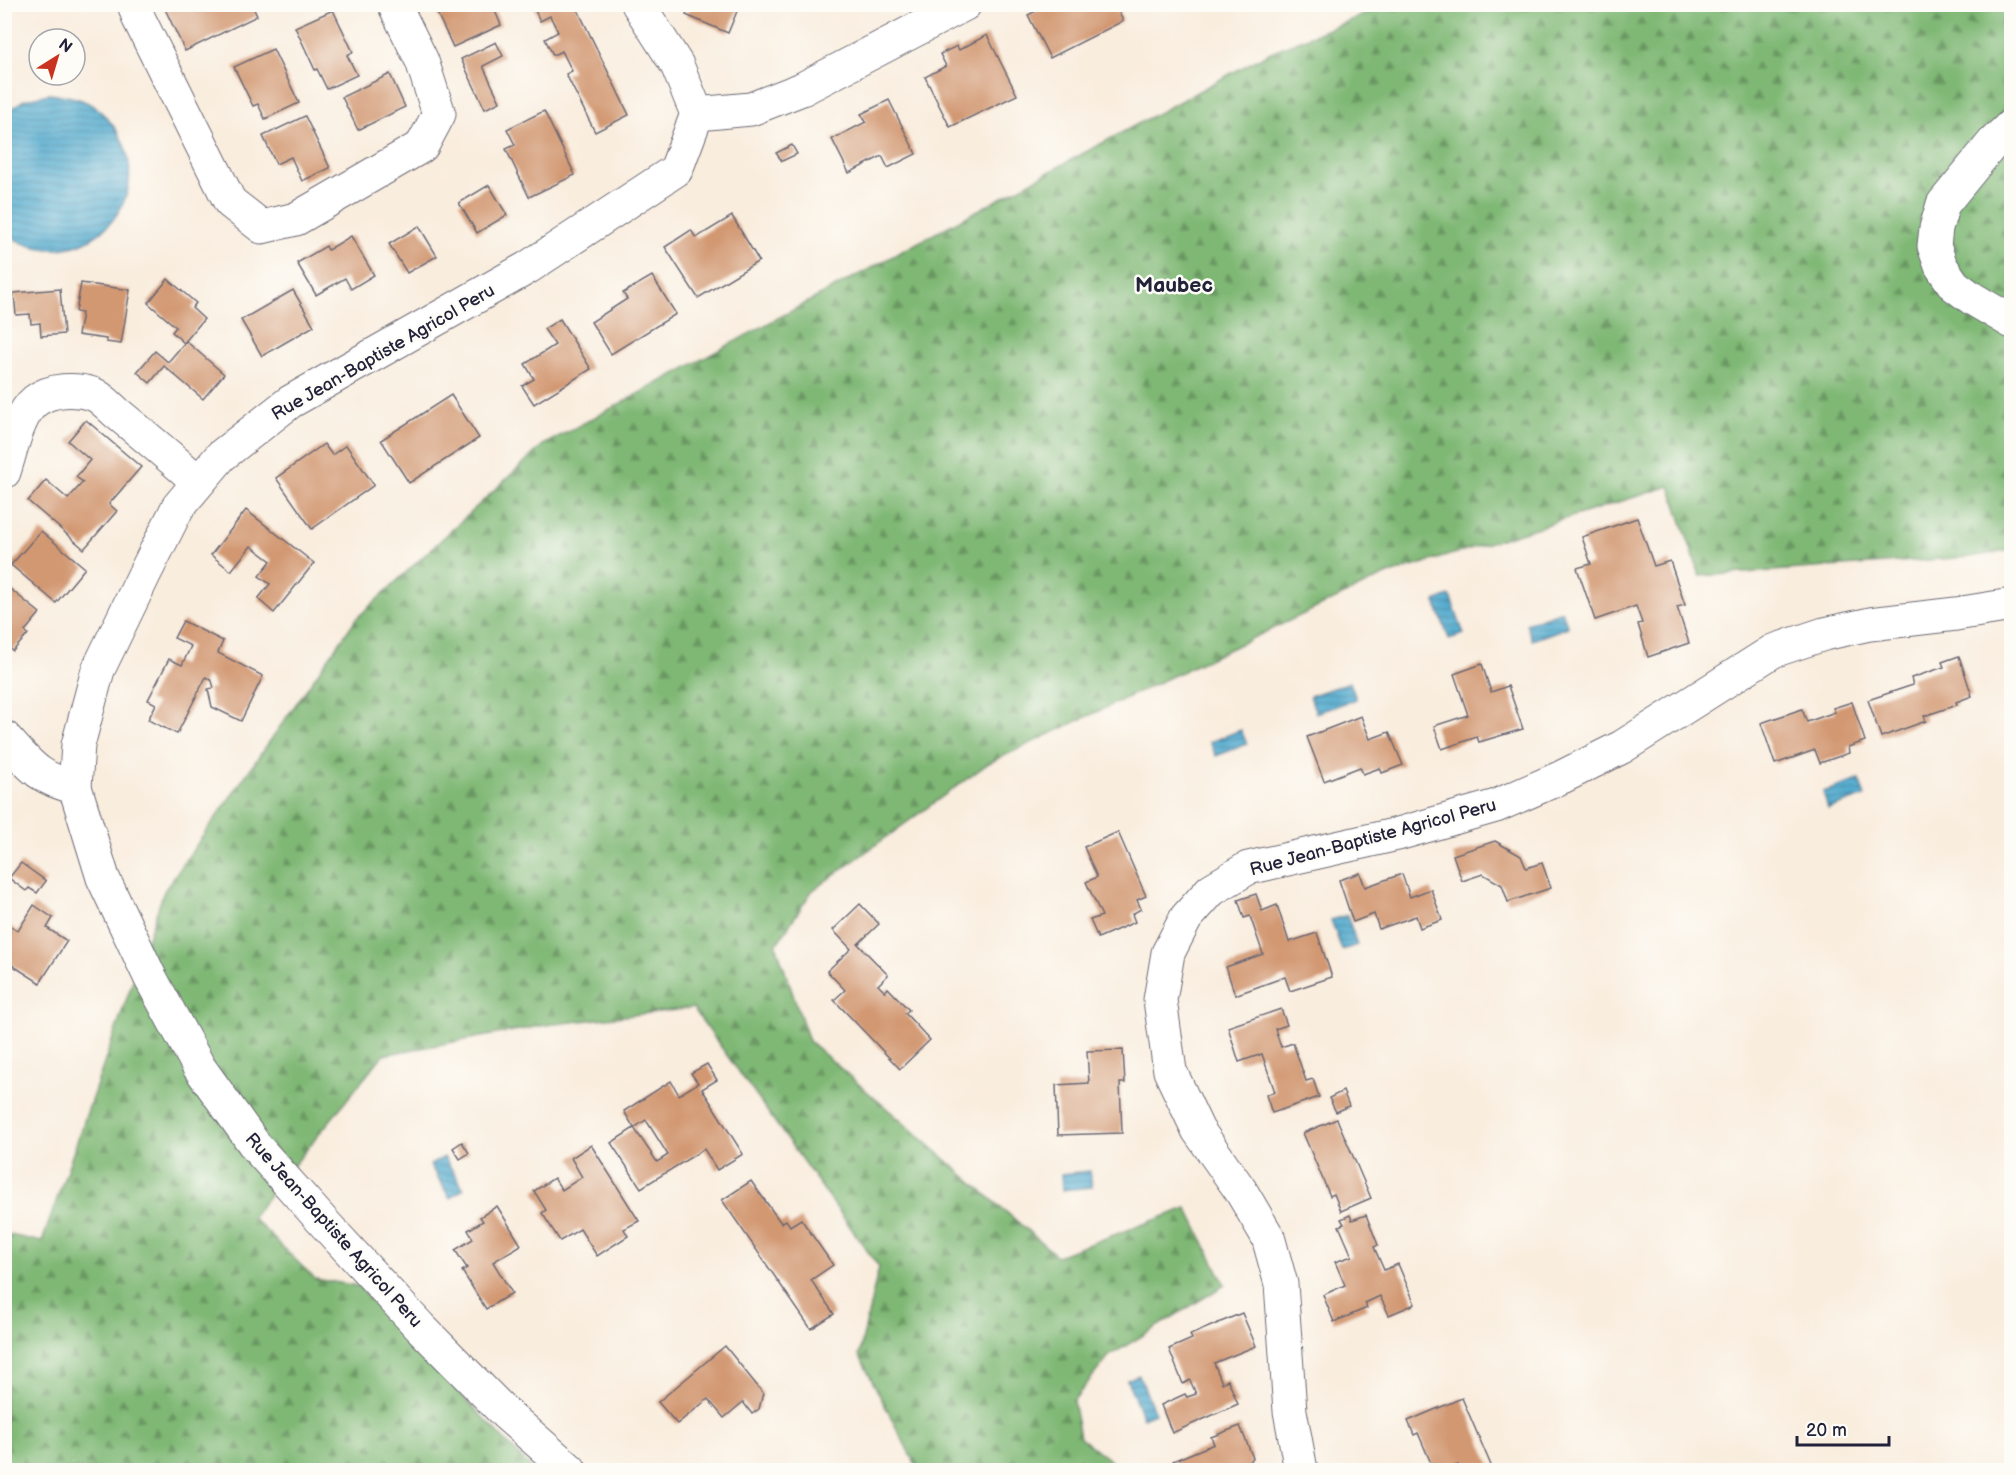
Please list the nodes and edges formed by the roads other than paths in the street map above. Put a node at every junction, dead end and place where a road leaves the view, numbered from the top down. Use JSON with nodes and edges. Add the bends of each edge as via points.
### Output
{"nodes":[{"id":1,"x":134,"y":4,"type":"edge"},
{"id":2,"x":394,"y":4,"type":"edge"},
{"id":3,"x":638,"y":4,"type":"edge"},
{"id":4,"x":964,"y":4,"type":"edge"},
{"id":5,"x":697,"y":114,"type":"junction"},
{"id":6,"x":2012,"y":125,"type":"edge"},
{"id":7,"x":2012,"y":322,"type":"edge"},
{"id":8,"x":4,"y":472,"type":"edge"},
{"id":9,"x":198,"y":482,"type":"junction"},
{"id":10,"x":2012,"y":605,"type":"edge"},
{"id":11,"x":4,"y":737,"type":"edge"},
{"id":12,"x":75,"y":787,"type":"junction"},
{"id":13,"x":570,"y":1470,"type":"edge"},
{"id":14,"x":1301,"y":1470,"type":"edge"}],
"edges":[{"from":1,"to":2,"type":"street","via":[[230,202],[262,227],[296,219],[423,146],[439,114],[422,61]]},
{"from":3,"to":5,"type":"street","via":[[677,65]]},
{"from":4,"to":5,"type":"street","via":[[802,89],[751,109]]},
{"from":5,"to":9,"type":"street","name":"Rue Jean-Baptiste Agricol Peru","via":[[676,170],[527,268],[290,402],[221,456]]},
{"from":6,"to":7,"type":"street","via":[[1943,204],[1934,246],[1954,285]]},
{"from":8,"to":9,"type":"street","via":[[15,435],[35,401],[70,390],[94,394]]},
{"from":9,"to":12,"type":"street","name":"Rue Jean-Baptiste Agricol Peru","via":[[178,507],[98,670],[78,745]]},
{"from":10,"to":14,"type":"street","name":"Rue Jean-Baptiste Agricol Peru","via":[[1870,624],[1773,651],[1622,747],[1562,777],[1496,806],[1398,834],[1248,868],[1211,890],[1186,918],[1168,953],[1160,1000],[1170,1071],[1198,1130],[1268,1237],[1281,1284],[1290,1411]]},
{"from":11,"to":12,"type":"street","via":[[33,769],[55,783]]},
{"from":12,"to":13,"type":"street","name":"Rue Jean-Baptiste Agricol Peru","via":[[103,878],[150,977],[199,1067],[257,1148],[420,1327],[505,1413]]}]}
